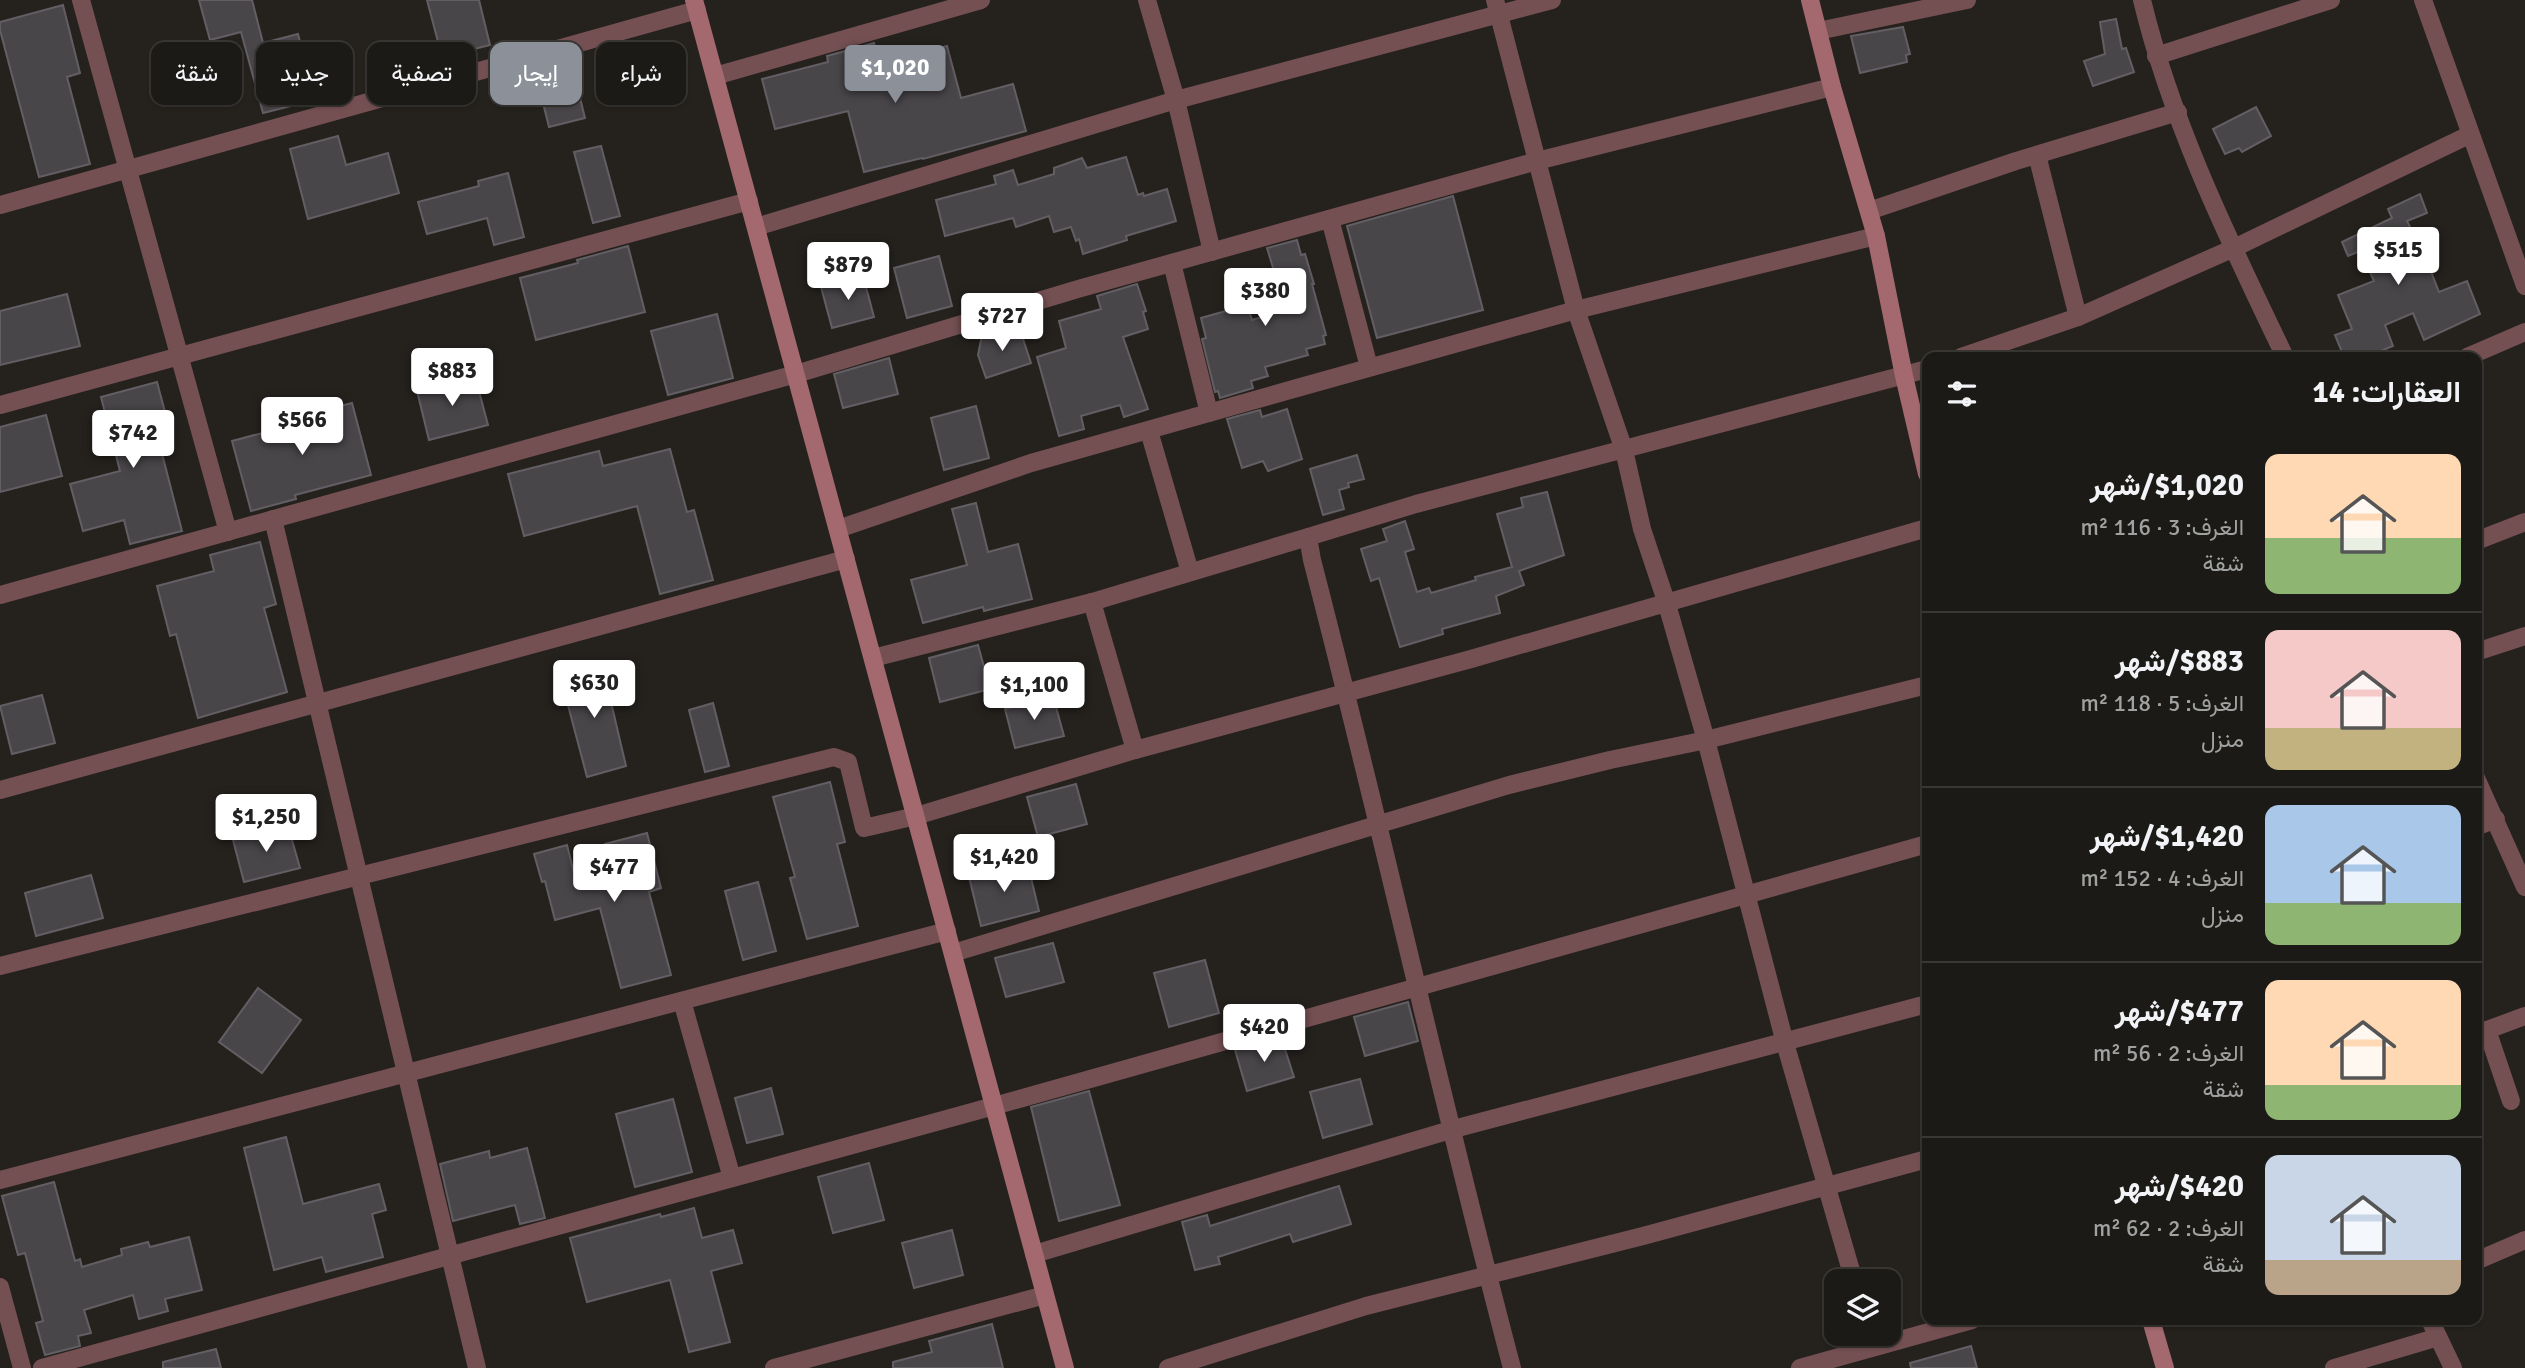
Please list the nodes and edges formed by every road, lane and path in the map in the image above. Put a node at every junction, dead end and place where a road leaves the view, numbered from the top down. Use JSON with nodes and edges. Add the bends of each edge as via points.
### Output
{"nodes":[{"id":1,"x":81,"y":0,"type":"edge"},
{"id":2,"x":981,"y":0,"type":"edge"},
{"id":3,"x":1147,"y":0,"type":"edge"},
{"id":4,"x":1552,"y":0,"type":"edge"},
{"id":5,"x":1810,"y":0,"type":"edge"},
{"id":6,"x":1967,"y":0,"type":"edge"},
{"id":7,"x":2142,"y":0,"type":"edge"},
{"id":8,"x":2331,"y":0,"type":"edge"},
{"id":9,"x":2423,"y":0,"type":"edge"},
{"id":10,"x":696,"y":5,"type":"edge"},
{"id":11,"x":1497,"y":7,"type":"edge"},
{"id":12,"x":1818,"y":32,"type":"junction"},
{"id":13,"x":2156,"y":56,"type":"junction"},
{"id":14,"x":715,"y":76,"type":"junction"},
{"id":15,"x":1832,"y":87,"type":"junction"},
{"id":16,"x":1176,"y":100,"type":"junction"},
{"id":17,"x":2178,"y":112,"type":"junction"},
{"id":18,"x":2469,"y":135,"type":"junction"},
{"id":19,"x":2037,"y":155,"type":"junction"},
{"id":20,"x":1537,"y":162,"type":"junction"},
{"id":21,"x":128,"y":170,"type":"junction"},
{"id":22,"x":749,"y":201,"type":"junction"},
{"id":23,"x":0,"y":205,"type":"edge"},
{"id":24,"x":1869,"y":211,"type":"junction"},
{"id":25,"x":1330,"y":219,"type":"junction"},
{"id":26,"x":756,"y":227,"type":"junction"},
{"id":27,"x":1876,"y":236,"type":"junction"},
{"id":28,"x":2234,"y":248,"type":"junction"},
{"id":29,"x":1212,"y":252,"type":"junction"},
{"id":30,"x":1172,"y":263,"type":"junction"},
{"id":31,"x":2525,"y":286,"type":"edge"},
{"id":32,"x":1576,"y":310,"type":"junction"},
{"id":33,"x":2078,"y":317,"type":"junction"},
{"id":34,"x":2525,"y":331,"type":"edge"},
{"id":35,"x":1976,"y":352,"type":"edge"},
{"id":36,"x":2283,"y":352,"type":"edge"},
{"id":37,"x":2478,"y":352,"type":"edge"},
{"id":38,"x":180,"y":356,"type":"junction"},
{"id":39,"x":1369,"y":367,"type":"junction"},
{"id":40,"x":1922,"y":371,"type":"edge"},
{"id":41,"x":796,"y":374,"type":"junction"},
{"id":42,"x":1904,"y":376,"type":"junction"},
{"id":43,"x":0,"y":405,"type":"edge"},
{"id":44,"x":1209,"y":413,"type":"junction"},
{"id":45,"x":1149,"y":431,"type":"junction"},
{"id":46,"x":1624,"y":450,"type":"junction"},
{"id":47,"x":1922,"y":453,"type":"edge"},
{"id":48,"x":273,"y":519,"type":"junction"},
{"id":49,"x":2525,"y":523,"type":"edge"},
{"id":50,"x":838,"y":529,"type":"junction"},
{"id":51,"x":1922,"y":529,"type":"edge"},
{"id":52,"x":228,"y":532,"type":"junction"},
{"id":53,"x":1308,"y":537,"type":"junction"},
{"id":54,"x":2482,"y":539,"type":"edge"},
{"id":55,"x":846,"y":559,"type":"junction"},
{"id":56,"x":1190,"y":572,"type":"junction"},
{"id":57,"x":0,"y":595,"type":"edge"},
{"id":58,"x":1667,"y":601,"type":"junction"},
{"id":59,"x":1092,"y":602,"type":"junction"},
{"id":60,"x":2525,"y":635,"type":"edge"},
{"id":61,"x":2482,"y":650,"type":"edge"},
{"id":62,"x":873,"y":658,"type":"junction"},
{"id":63,"x":1922,"y":686,"type":"edge"},
{"id":64,"x":1346,"y":693,"type":"junction"},
{"id":65,"x":317,"y":703,"type":"junction"},
{"id":66,"x":1706,"y":740,"type":"junction"},
{"id":67,"x":1135,"y":750,"type":"junction"},
{"id":68,"x":0,"y":790,"type":"edge"},
{"id":69,"x":2482,"y":790,"type":"edge"},
{"id":70,"x":916,"y":816,"type":"junction"},
{"id":71,"x":2496,"y":819,"type":"junction"},
{"id":72,"x":1379,"y":825,"type":"junction"},
{"id":73,"x":2482,"y":825,"type":"edge"},
{"id":74,"x":1922,"y":845,"type":"edge"},
{"id":75,"x":359,"y":876,"type":"junction"},
{"id":76,"x":2525,"y":887,"type":"edge"},
{"id":77,"x":1744,"y":894,"type":"junction"},
{"id":78,"x":947,"y":931,"type":"junction"},
{"id":79,"x":953,"y":953,"type":"junction"},
{"id":80,"x":0,"y":966,"type":"edge"},
{"id":81,"x":1416,"y":986,"type":"junction"},
{"id":82,"x":682,"y":1001,"type":"junction"},
{"id":83,"x":1922,"y":1005,"type":"edge"},
{"id":84,"x":2525,"y":1016,"type":"edge"},
{"id":85,"x":2482,"y":1032,"type":"edge"},
{"id":86,"x":1785,"y":1043,"type":"junction"},
{"id":87,"x":406,"y":1073,"type":"junction"},
{"id":88,"x":2511,"y":1101,"type":"dead end"},
{"id":89,"x":994,"y":1106,"type":"junction"},
{"id":90,"x":1450,"y":1130,"type":"junction"},
{"id":91,"x":1922,"y":1160,"type":"edge"},
{"id":92,"x":732,"y":1178,"type":"junction"},
{"id":93,"x":0,"y":1180,"type":"edge"},
{"id":94,"x":1825,"y":1186,"type":"junction"},
{"id":95,"x":2525,"y":1240,"type":"edge"},
{"id":96,"x":1034,"y":1254,"type":"junction"},
{"id":97,"x":450,"y":1256,"type":"junction"},
{"id":98,"x":2482,"y":1258,"type":"edge"},
{"id":99,"x":1850,"y":1269,"type":"edge"},
{"id":100,"x":1488,"y":1275,"type":"junction"},
{"id":101,"x":0,"y":1287,"type":"edge"},
{"id":102,"x":1045,"y":1295,"type":"junction"},
{"id":103,"x":1947,"y":1325,"type":"edge"},
{"id":104,"x":2152,"y":1325,"type":"edge"},
{"id":105,"x":2432,"y":1325,"type":"edge"},
{"id":106,"x":1901,"y":1334,"type":"edge"},
{"id":107,"x":2438,"y":1337,"type":"junction"},
{"id":108,"x":1857,"y":1346,"type":"edge"},
{"id":109,"x":22,"y":1368,"type":"edge"},
{"id":110,"x":42,"y":1368,"type":"edge"},
{"id":111,"x":477,"y":1368,"type":"edge"},
{"id":112,"x":774,"y":1368,"type":"edge"},
{"id":113,"x":1065,"y":1368,"type":"edge"},
{"id":114,"x":1168,"y":1368,"type":"edge"},
{"id":115,"x":1512,"y":1368,"type":"edge"},
{"id":116,"x":1800,"y":1368,"type":"edge"},
{"id":117,"x":2165,"y":1368,"type":"edge"},
{"id":118,"x":2334,"y":1368,"type":"edge"},
{"id":119,"x":2453,"y":1368,"type":"edge"}],
"edges":[{"from":1,"to":21,"type":"street"},
{"from":2,"to":14,"type":"street"},
{"from":3,"to":16,"type":"street"},
{"from":4,"to":11,"type":"street"},
{"from":5,"to":12,"type":"street"},
{"from":6,"to":12,"type":"street"},
{"from":7,"to":13,"type":"street"},
{"from":8,"to":13,"type":"street"},
{"from":9,"to":18,"type":"street"},
{"from":10,"to":14,"type":"street"},
{"from":10,"to":21,"type":"street"},
{"from":11,"to":16,"type":"street"},
{"from":11,"to":20,"type":"street"},
{"from":12,"to":15,"type":"street"},
{"from":13,"to":17,"type":"street"},
{"from":14,"to":22,"type":"street"},
{"from":15,"to":20,"type":"street"},
{"from":15,"to":24,"type":"street"},
{"from":16,"to":26,"type":"street"},
{"from":16,"to":29,"type":"street"},
{"from":17,"to":19,"type":"street"},
{"from":17,"to":28,"type":"street"},
{"from":18,"to":28,"type":"street"},
{"from":18,"to":31,"type":"street"},
{"from":19,"to":24,"type":"street"},
{"from":19,"to":33,"type":"street"},
{"from":20,"to":25,"type":"street"},
{"from":20,"to":32,"type":"street"},
{"from":21,"to":23,"type":"street"},
{"from":21,"to":38,"type":"street"},
{"from":22,"to":26,"type":"street"},
{"from":22,"to":38,"type":"street"},
{"from":24,"to":27,"type":"street"},
{"from":25,"to":29,"type":"street"},
{"from":25,"to":39,"type":"street"},
{"from":26,"to":41,"type":"street"},
{"from":27,"to":32,"type":"street"},
{"from":27,"to":42,"type":"street"},
{"from":28,"to":33,"type":"street"},
{"from":28,"to":36,"type":"street"},
{"from":29,"to":30,"type":"street"},
{"from":30,"to":41,"type":"street"},
{"from":30,"to":44,"type":"street"},
{"from":32,"to":39,"type":"street"},
{"from":32,"to":46,"type":"street"},
{"from":33,"to":35,"type":"street"},
{"from":34,"to":37,"type":"street"},
{"from":38,"to":43,"type":"street"},
{"from":38,"to":52,"type":"street"},
{"from":39,"to":44,"type":"street"},
{"from":40,"to":42,"type":"street"},
{"from":41,"to":48,"type":"street"},
{"from":41,"to":50,"type":"street"},
{"from":42,"to":46,"type":"street"},
{"from":42,"to":47,"type":"street"},
{"from":44,"to":45,"type":"street"},
{"from":45,"to":50,"type":"street","via":[[1031,463]]},
{"from":45,"to":56,"type":"street"},
{"from":46,"to":53,"type":"street"},
{"from":46,"to":58,"type":"street","via":[[1642,529]]},
{"from":48,"to":52,"type":"street"},
{"from":48,"to":65,"type":"street"},
{"from":49,"to":54,"type":"street"},
{"from":50,"to":55,"type":"street"},
{"from":51,"to":58,"type":"street"},
{"from":52,"to":57,"type":"street"},
{"from":53,"to":56,"type":"street"},
{"from":53,"to":64,"type":"street"},
{"from":55,"to":62,"type":"street"},
{"from":55,"to":65,"type":"street"},
{"from":56,"to":59,"type":"street"},
{"from":58,"to":64,"type":"street"},
{"from":58,"to":66,"type":"street"},
{"from":59,"to":62,"type":"street"},
{"from":59,"to":67,"type":"street"},
{"from":60,"to":61,"type":"street"},
{"from":62,"to":70,"type":"street"},
{"from":63,"to":66,"type":"street"},
{"from":64,"to":67,"type":"street"},
{"from":64,"to":72,"type":"street"},
{"from":65,"to":68,"type":"street"},
{"from":65,"to":75,"type":"street"},
{"from":66,"to":72,"type":"street","via":[[1509,785]]},
{"from":66,"to":77,"type":"street"},
{"from":67,"to":70,"type":"street"},
{"from":69,"to":71,"type":"street"},
{"from":70,"to":75,"type":"street","via":[[864,828],[848,762],[834,757]]},
{"from":70,"to":78,"type":"street"},
{"from":71,"to":73,"type":"street"},
{"from":71,"to":76,"type":"street"},
{"from":72,"to":79,"type":"street"},
{"from":72,"to":81,"type":"street"},
{"from":74,"to":77,"type":"street"},
{"from":75,"to":80,"type":"street"},
{"from":75,"to":87,"type":"street"},
{"from":77,"to":81,"type":"street"},
{"from":77,"to":86,"type":"street"},
{"from":78,"to":79,"type":"street"},
{"from":78,"to":82,"type":"street"},
{"from":79,"to":89,"type":"street"},
{"from":81,"to":89,"type":"street"},
{"from":81,"to":90,"type":"street"},
{"from":82,"to":87,"type":"street"},
{"from":82,"to":92,"type":"street"},
{"from":83,"to":86,"type":"street"},
{"from":84,"to":85,"type":"street"},
{"from":85,"to":88,"type":"street"},
{"from":86,"to":90,"type":"street"},
{"from":86,"to":94,"type":"street"},
{"from":87,"to":93,"type":"street"},
{"from":87,"to":97,"type":"street"},
{"from":89,"to":92,"type":"street"},
{"from":89,"to":96,"type":"street"},
{"from":90,"to":96,"type":"street"},
{"from":90,"to":100,"type":"street"},
{"from":91,"to":94,"type":"street"},
{"from":92,"to":97,"type":"street"},
{"from":94,"to":99,"type":"street"},
{"from":94,"to":100,"type":"street"},
{"from":95,"to":98,"type":"street"},
{"from":96,"to":102,"type":"street"},
{"from":97,"to":110,"type":"street"},
{"from":97,"to":111,"type":"street"},
{"from":100,"to":114,"type":"street","via":[[1366,1306]]},
{"from":100,"to":115,"type":"street"},
{"from":101,"to":109,"type":"street"},
{"from":102,"to":112,"type":"street"},
{"from":102,"to":113,"type":"street"},
{"from":103,"to":106,"type":"street"},
{"from":104,"to":117,"type":"street"},
{"from":105,"to":107,"type":"street"},
{"from":107,"to":118,"type":"street"},
{"from":107,"to":119,"type":"street"},
{"from":108,"to":116,"type":"street"}]}
